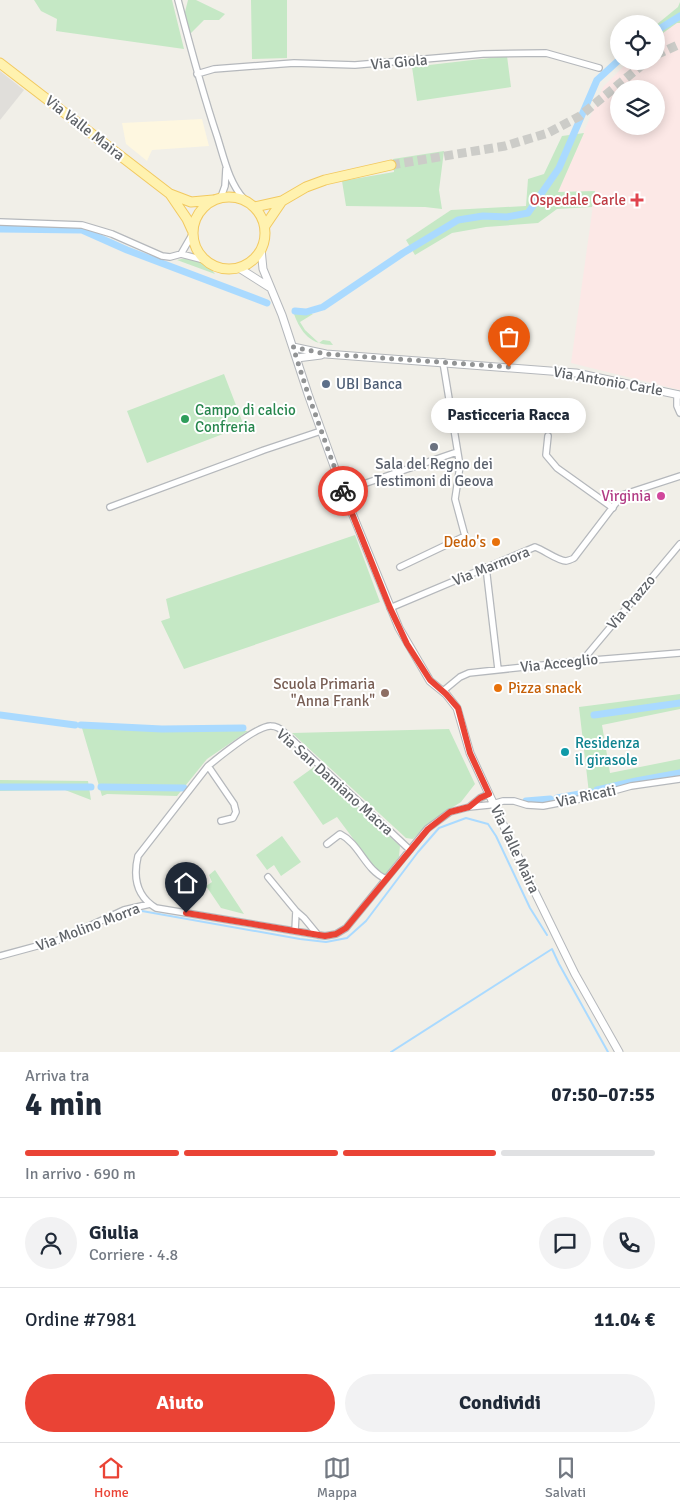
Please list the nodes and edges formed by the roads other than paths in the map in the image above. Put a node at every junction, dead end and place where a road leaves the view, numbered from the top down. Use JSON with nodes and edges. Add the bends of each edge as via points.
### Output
{"nodes":[{"id":1,"x":178,"y":0,"type":"edge"},
{"id":2,"x":0,"y":63,"type":"edge"},
{"id":3,"x":599,"y":68,"type":"dead end"},
{"id":4,"x":197,"y":74,"type":"junction"},
{"id":5,"x":226,"y":164,"type":"junction"},
{"id":6,"x":392,"y":165,"type":"tunnel mouth"},
{"id":7,"x":170,"y":194,"type":"junction"},
{"id":8,"x":217,"y":198,"type":"junction"},
{"id":9,"x":244,"y":199,"type":"junction"},
{"id":10,"x":282,"y":201,"type":"junction"},
{"id":11,"x":254,"y":207,"type":"junction"},
{"id":12,"x":0,"y":222,"type":"edge"},
{"id":13,"x":265,"y":226,"type":"junction"},
{"id":14,"x":192,"y":232,"type":"junction"},
{"id":15,"x":262,"y":249,"type":"junction"},
{"id":16,"x":181,"y":254,"type":"junction"},
{"id":17,"x":204,"y":260,"type":"junction"},
{"id":18,"x":239,"y":268,"type":"junction"},
{"id":19,"x":269,"y":287,"type":"junction"},
{"id":20,"x":293,"y":347,"type":"junction"},
{"id":21,"x":326,"y":354,"type":"junction"},
{"id":22,"x":297,"y":358,"type":"junction"},
{"id":23,"x":443,"y":362,"type":"junction"},
{"id":24,"x":678,"y":394,"type":"edge"},
{"id":25,"x":680,"y":413,"type":"edge"},
{"id":26,"x":321,"y":431,"type":"junction"},
{"id":27,"x":548,"y":436,"type":"dead end"},
{"id":28,"x":457,"y":452,"type":"junction"},
{"id":29,"x":680,"y":476,"type":"edge"},
{"id":30,"x":343,"y":491,"type":"junction"},
{"id":31,"x":110,"y":507,"type":"dead end"},
{"id":32,"x":613,"y":508,"type":"junction"},
{"id":33,"x":680,"y":544,"type":"edge"},
{"id":34,"x":400,"y":567,"type":"dead end"},
{"id":35,"x":486,"y":567,"type":"junction"},
{"id":36,"x":390,"y":608,"type":"junction"},
{"id":37,"x":680,"y":652,"type":"edge"},
{"id":38,"x":581,"y":661,"type":"junction"},
{"id":39,"x":498,"y":669,"type":"junction"},
{"id":40,"x":443,"y":691,"type":"junction"},
{"id":41,"x":208,"y":766,"type":"junction"},
{"id":42,"x":680,"y":779,"type":"edge"},
{"id":43,"x":489,"y":794,"type":"junction"},
{"id":44,"x":493,"y":803,"type":"junction"},
{"id":45,"x":469,"y":807,"type":"junction"},
{"id":46,"x":221,"y":821,"type":"dead end"},
{"id":47,"x":327,"y":844,"type":"dead end"},
{"id":48,"x":410,"y":850,"type":"junction"},
{"id":49,"x":268,"y":877,"type":"dead end"},
{"id":50,"x":386,"y":879,"type":"junction"},
{"id":51,"x":150,"y":904,"type":"junction"},
{"id":52,"x":296,"y":911,"type":"junction"},
{"id":53,"x":295,"y":931,"type":"junction"},
{"id":54,"x":318,"y":935,"type":"junction"},
{"id":55,"x":0,"y":956,"type":"edge"},
{"id":56,"x":619,"y":1052,"type":"edge"}],
"edges":[{"from":1,"to":4,"type":"street"},
{"from":2,"to":7,"type":"main road","name":"Via Valle Maira"},
{"from":3,"to":4,"type":"street","name":"Via Giola","via":[[546,53],[355,65],[294,63],[214,69]]},
{"from":4,"to":5,"type":"street"},
{"from":5,"to":8,"type":"street","via":[[225,186]]},
{"from":5,"to":9,"type":"street","via":[[237,192]]},
{"from":6,"to":10,"type":"main road","via":[[325,180]]},
{"from":7,"to":8,"type":"main road","name":"Via Valle Maira","via":[[191,202]]},
{"from":7,"to":14,"type":"main road","name":"Via Valle Maira"},
{"from":8,"to":9,"type":"main road","via":[[232,196]]},
{"from":8,"to":14,"type":"main road","via":[[202,207]]},
{"from":9,"to":11,"type":"main road"},
{"from":10,"to":11,"type":"main road"},
{"from":10,"to":13,"type":"main road"},
{"from":11,"to":13,"type":"main road"},
{"from":12,"to":16,"type":"street","via":[[82,225],[162,256]]},
{"from":13,"to":15,"type":"main road"},
{"from":14,"to":16,"type":"street"},
{"from":14,"to":17,"type":"main road","via":[[194,244]]},
{"from":15,"to":18,"type":"main road","via":[[256,258]]},
{"from":15,"to":19,"type":"street","name":"Via Valle Maira","via":[[263,269]]},
{"from":16,"to":17,"type":"street"},
{"from":17,"to":18,"type":"main road","via":[[220,268]]},
{"from":18,"to":19,"type":"street"},
{"from":19,"to":20,"type":"street","name":"Via Valle Maira"},
{"from":20,"to":21,"type":"street","name":"Via Antonio Carle"},
{"from":20,"to":22,"type":"street","name":"Via Valle Maira"},
{"from":21,"to":22,"type":"street","name":"Via Antonio Carle"},
{"from":21,"to":23,"type":"street","name":"Via Antonio Carle"},
{"from":22,"to":26,"type":"street","name":"Via Valle Maira"},
{"from":23,"to":24,"type":"street","name":"Via Antonio Carle","via":[[576,372]]},
{"from":23,"to":28,"type":"street"},
{"from":24,"to":25,"type":"street"},
{"from":26,"to":30,"type":"street","name":"Via Valle Maira"},
{"from":26,"to":31,"type":"street"},
{"from":27,"to":32,"type":"street","via":[[546,455],[557,468]]},
{"from":28,"to":30,"type":"street"},
{"from":28,"to":34,"type":"street","via":[[460,466],[455,499],[465,536]]},
{"from":29,"to":32,"type":"street","name":"Via Marmora","via":[[622,495]]},
{"from":30,"to":36,"type":"street","name":"Via Valle Maira"},
{"from":32,"to":35,"type":"street","name":"Via Marmora","via":[[574,558],[562,560],[535,547]]},
{"from":33,"to":38,"type":"street","name":"Via Prazzo"},
{"from":35,"to":36,"type":"street","name":"Via Marmora"},
{"from":35,"to":39,"type":"street"},
{"from":36,"to":40,"type":"street","name":"Via Valle Maira","via":[[426,675]]},
{"from":37,"to":38,"type":"street","name":"Via Acceglio"},
{"from":38,"to":39,"type":"street","name":"Via Acceglio"},
{"from":39,"to":40,"type":"street","name":"Via Acceglio","via":[[469,673]]},
{"from":40,"to":43,"type":"street","name":"Via Valle Maira","via":[[458,708],[470,753]]},
{"from":41,"to":46,"type":"street","via":[[236,812],[233,818]]},
{"from":41,"to":48,"type":"street","name":"Via San Damiano Macra","via":[[260,728],[277,727]]},
{"from":41,"to":51,"type":"street","name":"Via San Damiano Macra","via":[[138,856],[135,869],[137,883]]},
{"from":42,"to":44,"type":"street","name":"Via Ricati","via":[[631,786],[543,806],[527,806],[514,801]]},
{"from":43,"to":44,"type":"street","name":"Via Valle Maira"},
{"from":43,"to":45,"type":"street","name":"Via Molino Morra"},
{"from":44,"to":45,"type":"street","name":"Via Molino Morra"},
{"from":44,"to":56,"type":"street","name":"Via Valle Maira","via":[[561,948]]},
{"from":45,"to":48,"type":"street","name":"Via Molino Morra","via":[[441,818]]},
{"from":47,"to":50,"type":"street","via":[[340,834],[348,838],[372,870]]},
{"from":48,"to":50,"type":"street","name":"Via Molino Morra"},
{"from":49,"to":52,"type":"street"},
{"from":50,"to":54,"type":"street","name":"Via Molino Morra","via":[[346,928],[336,934]]},
{"from":51,"to":53,"type":"street","name":"Via Molino Morra","via":[[156,908]]},
{"from":51,"to":55,"type":"street","name":"Via Molino Morra","via":[[124,910],[59,940]]},
{"from":52,"to":53,"type":"street"},
{"from":52,"to":54,"type":"street"},
{"from":53,"to":54,"type":"street","name":"Via Molino Morra"}]}
